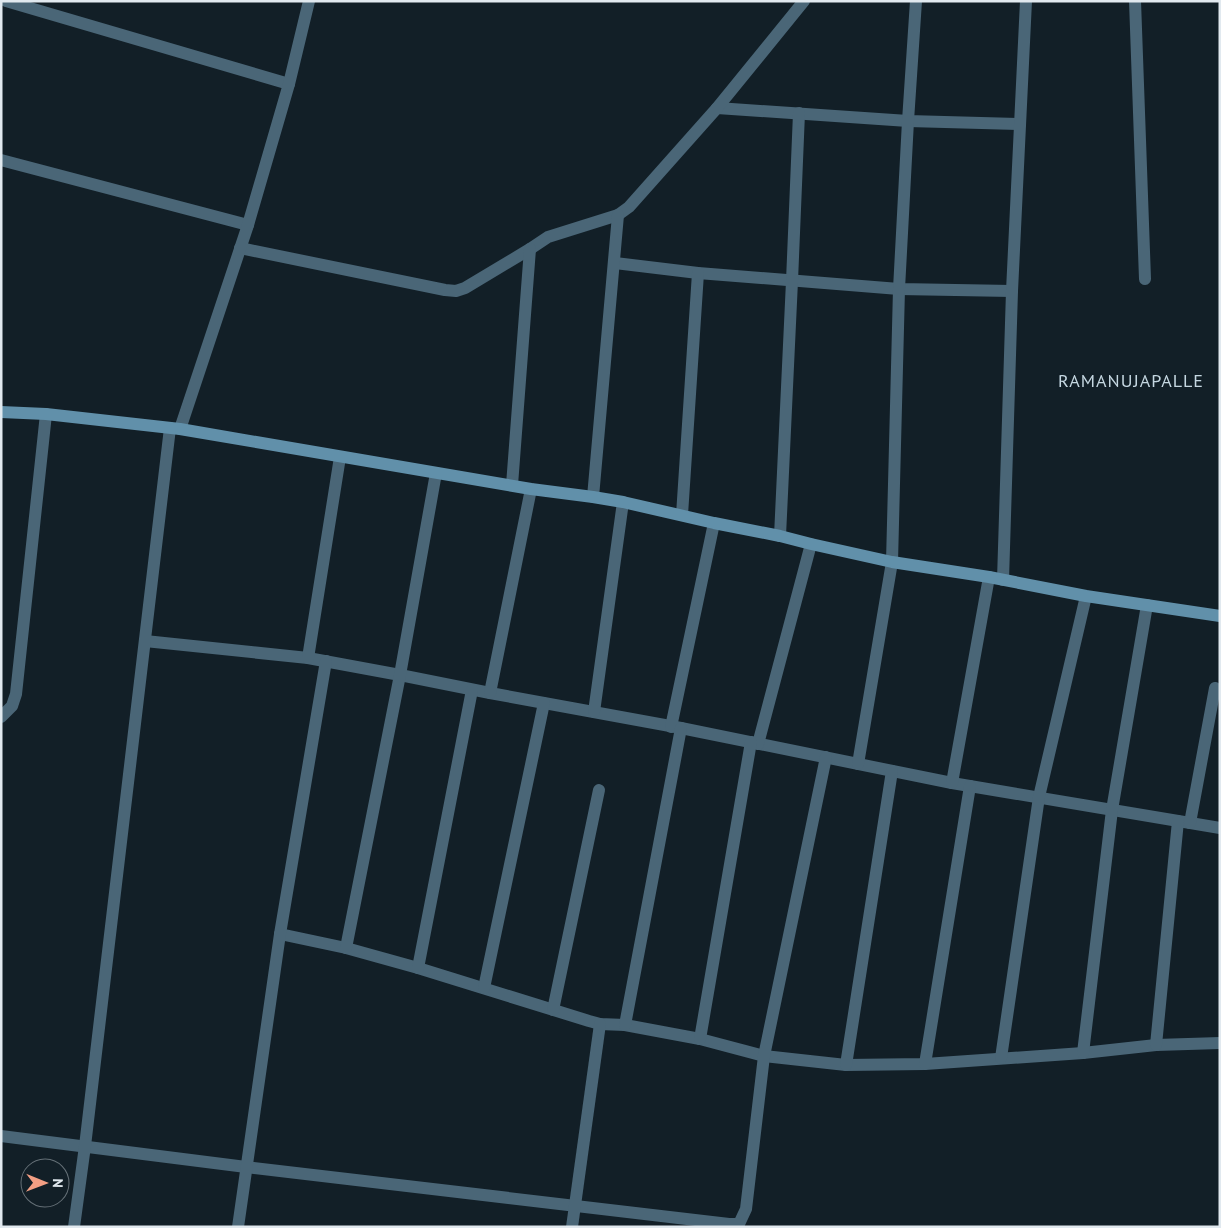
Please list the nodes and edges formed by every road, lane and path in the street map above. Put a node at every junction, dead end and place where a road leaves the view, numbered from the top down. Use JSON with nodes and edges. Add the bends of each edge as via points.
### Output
{"nodes":[{"id":1,"x":6,"y":1,"type":"edge"},
{"id":2,"x":309,"y":1,"type":"edge"},
{"id":3,"x":804,"y":1,"type":"edge"},
{"id":4,"x":916,"y":1,"type":"edge"},
{"id":5,"x":1026,"y":1,"type":"edge"},
{"id":6,"x":1134,"y":1,"type":"edge"},
{"id":7,"x":289,"y":84,"type":"junction"},
{"id":8,"x":717,"y":108,"type":"junction"},
{"id":9,"x":799,"y":113,"type":"junction"},
{"id":10,"x":908,"y":121,"type":"junction"},
{"id":11,"x":1020,"y":124,"type":"junction"},
{"id":12,"x":1,"y":160,"type":"edge"},
{"id":13,"x":618,"y":215,"type":"junction"},
{"id":14,"x":248,"y":225,"type":"junction"},
{"id":15,"x":240,"y":248,"type":"junction"},
{"id":16,"x":530,"y":249,"type":"junction"},
{"id":17,"x":615,"y":263,"type":"junction"},
{"id":18,"x":698,"y":273,"type":"junction"},
{"id":19,"x":1145,"y":279,"type":"dead end"},
{"id":20,"x":792,"y":281,"type":"junction"},
{"id":21,"x":899,"y":289,"type":"junction"},
{"id":22,"x":1012,"y":291,"type":"junction"},
{"id":23,"x":1,"y":412,"type":"edge"},
{"id":24,"x":46,"y":414,"type":"junction"},
{"id":25,"x":175,"y":428,"type":"junction"},
{"id":26,"x":340,"y":457,"type":"junction"},
{"id":27,"x":436,"y":473,"type":"junction"},
{"id":28,"x":512,"y":485,"type":"junction"},
{"id":29,"x":531,"y":489,"type":"junction"},
{"id":30,"x":593,"y":497,"type":"junction"},
{"id":31,"x":623,"y":502,"type":"junction"},
{"id":32,"x":682,"y":515,"type":"junction"},
{"id":33,"x":714,"y":523,"type":"junction"},
{"id":34,"x":780,"y":536,"type":"junction"},
{"id":35,"x":811,"y":544,"type":"junction"},
{"id":36,"x":892,"y":562,"type":"junction"},
{"id":37,"x":989,"y":577,"type":"junction"},
{"id":38,"x":1003,"y":580,"type":"junction"},
{"id":39,"x":1086,"y":596,"type":"junction"},
{"id":40,"x":1147,"y":605,"type":"junction"},
{"id":41,"x":1220,"y":616,"type":"edge"},
{"id":42,"x":145,"y":641,"type":"junction"},
{"id":43,"x":308,"y":658,"type":"junction"},
{"id":44,"x":326,"y":661,"type":"junction"},
{"id":45,"x":400,"y":675,"type":"junction"},
{"id":46,"x":1215,"y":688,"type":"dead end"},
{"id":47,"x":472,"y":690,"type":"junction"},
{"id":48,"x":490,"y":693,"type":"junction"},
{"id":49,"x":544,"y":703,"type":"junction"},
{"id":50,"x":594,"y":712,"type":"junction"},
{"id":51,"x":1,"y":717,"type":"edge"},
{"id":52,"x":676,"y":727,"type":"junction"},
{"id":53,"x":755,"y":743,"type":"junction"},
{"id":54,"x":826,"y":757,"type":"junction"},
{"id":55,"x":858,"y":764,"type":"junction"},
{"id":56,"x":892,"y":771,"type":"junction"},
{"id":57,"x":952,"y":783,"type":"junction"},
{"id":58,"x":970,"y":786,"type":"junction"},
{"id":59,"x":599,"y":790,"type":"dead end"},
{"id":60,"x":1039,"y":797,"type":"junction"},
{"id":61,"x":1112,"y":810,"type":"junction"},
{"id":62,"x":1184,"y":822,"type":"junction"},
{"id":63,"x":1220,"y":828,"type":"edge"},
{"id":64,"x":280,"y":934,"type":"junction"},
{"id":65,"x":346,"y":948,"type":"junction"},
{"id":66,"x":418,"y":968,"type":"junction"},
{"id":67,"x":484,"y":988,"type":"junction"},
{"id":68,"x":553,"y":1010,"type":"junction"},
{"id":69,"x":600,"y":1024,"type":"junction"},
{"id":70,"x":626,"y":1025,"type":"junction"},
{"id":71,"x":700,"y":1039,"type":"junction"},
{"id":72,"x":1220,"y":1043,"type":"edge"},
{"id":73,"x":1156,"y":1046,"type":"junction"},
{"id":74,"x":1083,"y":1053,"type":"junction"},
{"id":75,"x":764,"y":1056,"type":"junction"},
{"id":76,"x":1001,"y":1058,"type":"junction"},
{"id":77,"x":925,"y":1064,"type":"junction"},
{"id":78,"x":846,"y":1065,"type":"junction"},
{"id":79,"x":1,"y":1136,"type":"edge"},
{"id":80,"x":85,"y":1146,"type":"junction"},
{"id":81,"x":246,"y":1167,"type":"junction"},
{"id":82,"x":574,"y":1206,"type":"junction"},
{"id":83,"x":728,"y":1225,"type":"edge"},
{"id":84,"x":74,"y":1227,"type":"edge"},
{"id":85,"x":238,"y":1227,"type":"edge"},
{"id":86,"x":572,"y":1227,"type":"edge"}],
"edges":[{"from":1,"to":7,"type":"street"},
{"from":2,"to":7,"type":"street"},
{"from":3,"to":8,"type":"street"},
{"from":4,"to":10,"type":"street"},
{"from":5,"to":11,"type":"street"},
{"from":6,"to":19,"type":"street"},
{"from":7,"to":14,"type":"street"},
{"from":8,"to":9,"type":"street"},
{"from":8,"to":13,"type":"street","via":[[629,207]]},
{"from":9,"to":10,"type":"street"},
{"from":9,"to":20,"type":"street"},
{"from":10,"to":11,"type":"street"},
{"from":10,"to":21,"type":"street"},
{"from":11,"to":22,"type":"street"},
{"from":12,"to":14,"type":"street"},
{"from":13,"to":16,"type":"street","via":[[548,237]]},
{"from":13,"to":17,"type":"street"},
{"from":14,"to":15,"type":"street"},
{"from":15,"to":16,"type":"street","via":[[446,290],[466,288]]},
{"from":15,"to":25,"type":"street"},
{"from":16,"to":28,"type":"street"},
{"from":17,"to":18,"type":"street"},
{"from":17,"to":30,"type":"street"},
{"from":18,"to":20,"type":"street"},
{"from":18,"to":32,"type":"street"},
{"from":20,"to":21,"type":"street"},
{"from":20,"to":34,"type":"street"},
{"from":21,"to":22,"type":"street"},
{"from":21,"to":36,"type":"street"},
{"from":22,"to":38,"type":"street"},
{"from":23,"to":24,"type":"street"},
{"from":24,"to":25,"type":"street"},
{"from":24,"to":51,"type":"street","via":[[16,694],[12,706]]},
{"from":25,"to":26,"type":"street"},
{"from":25,"to":42,"type":"street"},
{"from":26,"to":27,"type":"street"},
{"from":26,"to":43,"type":"street"},
{"from":27,"to":28,"type":"street"},
{"from":27,"to":45,"type":"street"},
{"from":28,"to":29,"type":"street"},
{"from":29,"to":30,"type":"street"},
{"from":29,"to":48,"type":"street"},
{"from":30,"to":31,"type":"street"},
{"from":31,"to":32,"type":"street"},
{"from":31,"to":50,"type":"street"},
{"from":32,"to":33,"type":"street"},
{"from":33,"to":34,"type":"street"},
{"from":33,"to":52,"type":"street"},
{"from":34,"to":35,"type":"street"},
{"from":35,"to":36,"type":"street"},
{"from":35,"to":53,"type":"street"},
{"from":36,"to":37,"type":"street"},
{"from":36,"to":55,"type":"street"},
{"from":37,"to":38,"type":"street"},
{"from":37,"to":57,"type":"street"},
{"from":38,"to":39,"type":"street"},
{"from":39,"to":40,"type":"street"},
{"from":39,"to":60,"type":"street"},
{"from":40,"to":41,"type":"street"},
{"from":40,"to":61,"type":"street"},
{"from":42,"to":43,"type":"street"},
{"from":42,"to":80,"type":"street"},
{"from":43,"to":44,"type":"street"},
{"from":44,"to":45,"type":"street"},
{"from":44,"to":64,"type":"street"},
{"from":45,"to":47,"type":"street"},
{"from":45,"to":65,"type":"street"},
{"from":46,"to":62,"type":"street"},
{"from":47,"to":48,"type":"street"},
{"from":47,"to":66,"type":"street"},
{"from":48,"to":49,"type":"street"},
{"from":49,"to":50,"type":"street"},
{"from":49,"to":67,"type":"street"},
{"from":50,"to":52,"type":"street"},
{"from":52,"to":53,"type":"street"},
{"from":52,"to":70,"type":"street"},
{"from":53,"to":54,"type":"street"},
{"from":53,"to":71,"type":"street"},
{"from":54,"to":55,"type":"street"},
{"from":54,"to":75,"type":"street"},
{"from":55,"to":56,"type":"street"},
{"from":56,"to":57,"type":"street"},
{"from":56,"to":78,"type":"street"},
{"from":57,"to":58,"type":"street"},
{"from":58,"to":60,"type":"street"},
{"from":58,"to":77,"type":"street"},
{"from":59,"to":68,"type":"street"},
{"from":60,"to":61,"type":"street"},
{"from":60,"to":76,"type":"street"},
{"from":61,"to":62,"type":"street"},
{"from":61,"to":74,"type":"street"},
{"from":62,"to":63,"type":"street"},
{"from":62,"to":73,"type":"street"},
{"from":64,"to":65,"type":"street"},
{"from":64,"to":81,"type":"street"},
{"from":65,"to":66,"type":"street"},
{"from":66,"to":67,"type":"street"},
{"from":67,"to":68,"type":"street"},
{"from":68,"to":69,"type":"street"},
{"from":69,"to":70,"type":"street"},
{"from":69,"to":82,"type":"street"},
{"from":70,"to":71,"type":"street"},
{"from":71,"to":75,"type":"street"},
{"from":72,"to":73,"type":"street"},
{"from":73,"to":74,"type":"street"},
{"from":74,"to":76,"type":"street"},
{"from":75,"to":78,"type":"street"},
{"from":75,"to":83,"type":"street","via":[[746,1209],[739,1224]]},
{"from":76,"to":77,"type":"street"},
{"from":77,"to":78,"type":"street"},
{"from":79,"to":80,"type":"street"},
{"from":80,"to":81,"type":"street"},
{"from":80,"to":84,"type":"street"},
{"from":81,"to":82,"type":"street"},
{"from":81,"to":85,"type":"street"},
{"from":82,"to":83,"type":"street"},
{"from":82,"to":86,"type":"street"}]}
